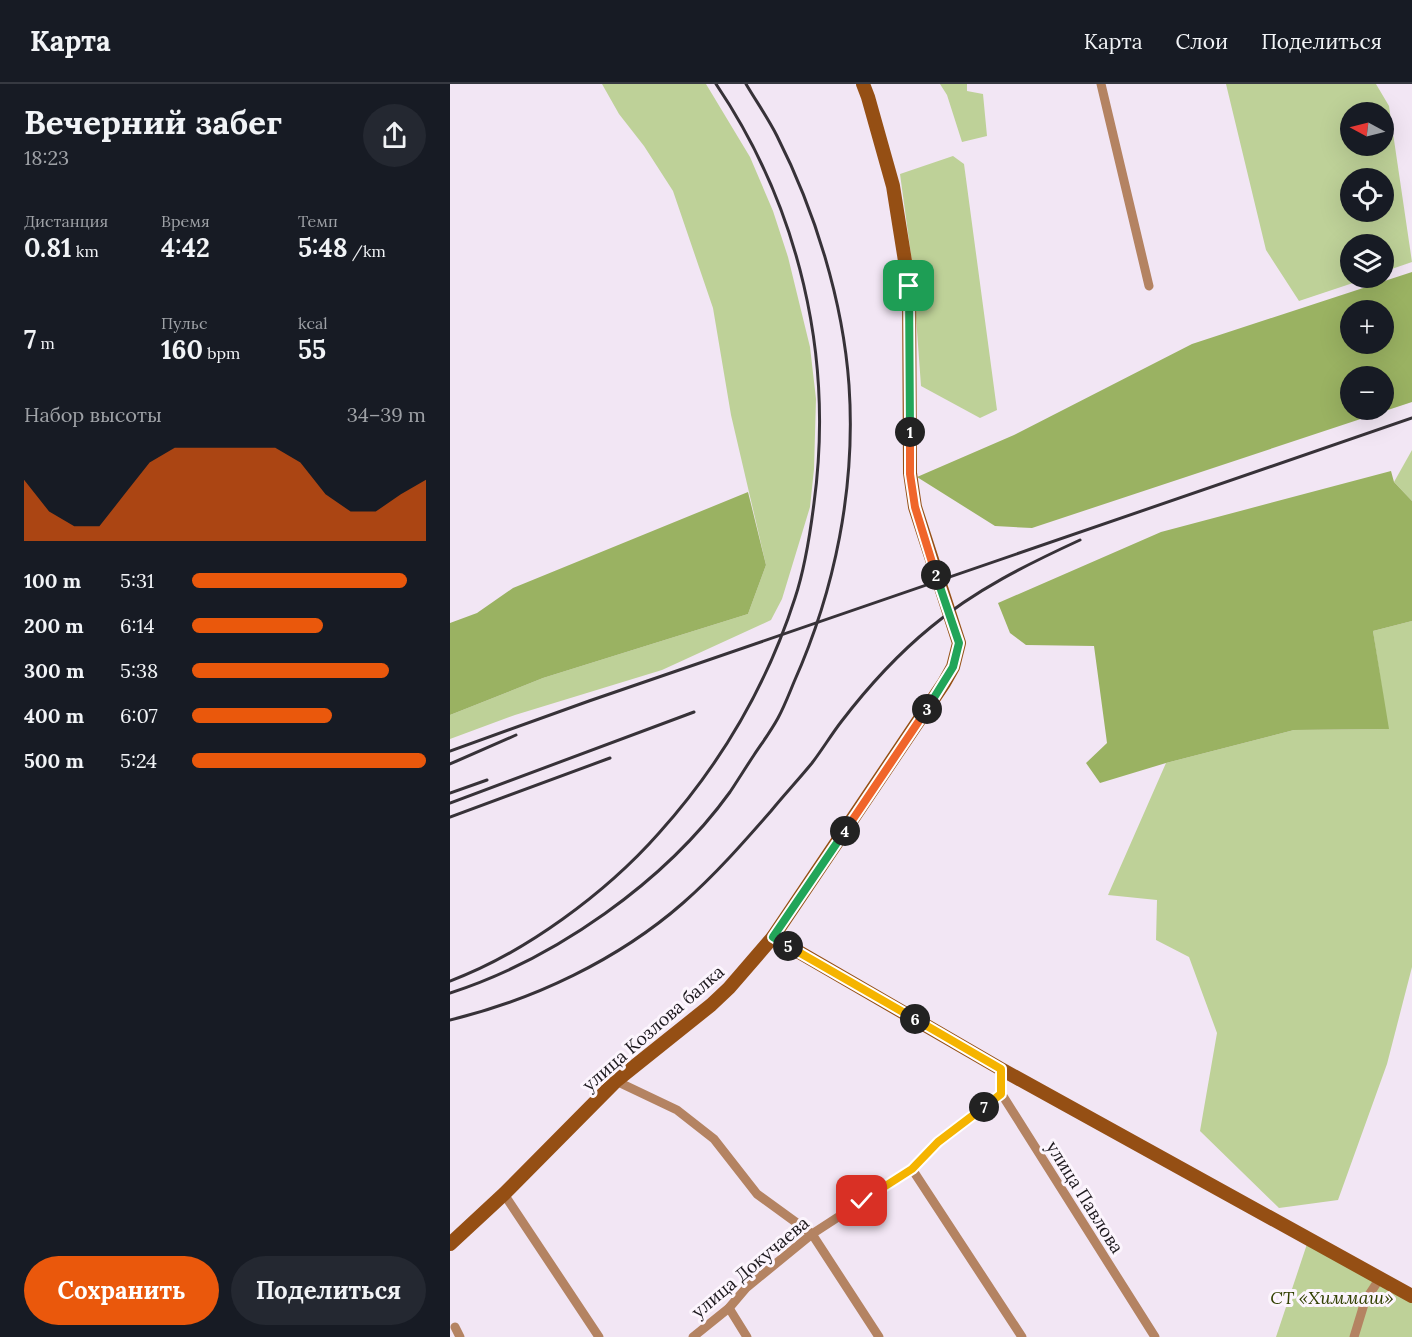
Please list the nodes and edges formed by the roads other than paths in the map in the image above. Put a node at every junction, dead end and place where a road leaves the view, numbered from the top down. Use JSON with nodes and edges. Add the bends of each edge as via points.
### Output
{"nodes":[{"id":1,"x":862,"y":84,"type":"edge"},
{"id":2,"x":1101,"y":84,"type":"edge"},
{"id":3,"x":1149,"y":286,"type":"dead end"},
{"id":4,"x":773,"y":937,"type":"junction"},
{"id":5,"x":1001,"y":1069,"type":"junction"},
{"id":6,"x":616,"y":1081,"type":"junction"},
{"id":7,"x":1001,"y":1094,"type":"junction"},
{"id":8,"x":912,"y":1169,"type":"junction"},
{"id":9,"x":504,"y":1194,"type":"junction"},
{"id":10,"x":812,"y":1234,"type":"junction"},
{"id":11,"x":450,"y":1244,"type":"edge"},
{"id":12,"x":1380,"y":1278,"type":"junction"},
{"id":13,"x":1412,"y":1296,"type":"edge"},
{"id":14,"x":729,"y":1308,"type":"junction"},
{"id":15,"x":455,"y":1327,"type":"dead end"},
{"id":16,"x":460,"y":1337,"type":"edge"},
{"id":17,"x":599,"y":1337,"type":"edge"},
{"id":18,"x":693,"y":1337,"type":"edge"},
{"id":19,"x":747,"y":1337,"type":"edge"},
{"id":20,"x":879,"y":1337,"type":"edge"},
{"id":21,"x":1022,"y":1337,"type":"edge"},
{"id":22,"x":1155,"y":1337,"type":"edge"},
{"id":23,"x":1354,"y":1337,"type":"edge"}],
"edges":[{"from":1,"to":4,"type":"main road","name":"улица Козлова балка","via":[[892,186],[909,286],[910,474],[915,507],[959,643],[945,683]]},
{"from":2,"to":3,"type":"street"},
{"from":4,"to":5,"type":"main road"},
{"from":4,"to":6,"type":"main road","name":"улица Козлова балка","via":[[717,999]]},
{"from":5,"to":7,"type":"street"},
{"from":5,"to":12,"type":"main road"},
{"from":6,"to":9,"type":"main road","name":"улица Козлова балка"},
{"from":6,"to":10,"type":"street","via":[[677,1110],[714,1139],[757,1194]]},
{"from":7,"to":8,"type":"street","name":"улица Докучаева","via":[[938,1142]]},
{"from":7,"to":22,"type":"street","name":"улица Павлова"},
{"from":8,"to":10,"type":"street","name":"улица Докучаева"},
{"from":8,"to":21,"type":"street"},
{"from":9,"to":11,"type":"main road","name":"улица Козлова балка"},
{"from":9,"to":17,"type":"street"},
{"from":10,"to":14,"type":"street","name":"улица Докучаева","via":[[746,1288]]},
{"from":10,"to":20,"type":"street"},
{"from":12,"to":13,"type":"main road"},
{"from":12,"to":23,"type":"street","via":[[1365,1301]]},
{"from":14,"to":18,"type":"street","name":"улица Докучаева"},
{"from":14,"to":19,"type":"street"},
{"from":15,"to":16,"type":"street"}]}
